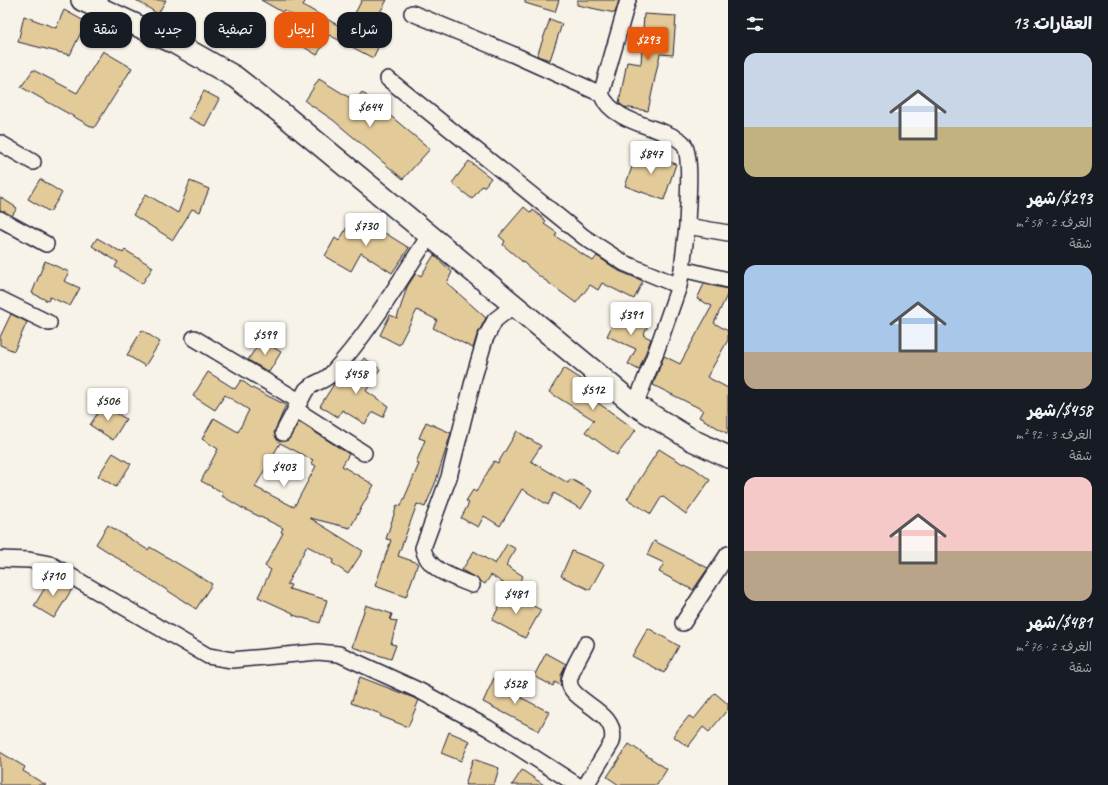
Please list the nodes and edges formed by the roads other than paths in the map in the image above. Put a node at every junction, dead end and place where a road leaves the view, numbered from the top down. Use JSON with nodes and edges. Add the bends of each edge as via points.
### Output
{"nodes":[{"id":1,"x":82,"y":0,"type":"edge"},
{"id":2,"x":628,"y":0,"type":"edge"},
{"id":3,"x":109,"y":6,"type":"edge"},
{"id":4,"x":412,"y":13,"type":"dead end"},
{"id":5,"x":388,"y":79,"type":"dead end"},
{"id":6,"x":601,"y":94,"type":"junction"},
{"id":7,"x":0,"y":143,"type":"edge"},
{"id":8,"x":33,"y":162,"type":"dead end"},
{"id":9,"x":0,"y":219,"type":"edge"},
{"id":10,"x":687,"y":226,"type":"junction"},
{"id":11,"x":728,"y":233,"type":"edge"},
{"id":12,"x":429,"y":236,"type":"junction"},
{"id":13,"x":46,"y":244,"type":"dead end"},
{"id":14,"x":682,"y":269,"type":"junction"},
{"id":15,"x":728,"y":280,"type":"edge"},
{"id":16,"x":678,"y":286,"type":"junction"},
{"id":17,"x":0,"y":299,"type":"edge"},
{"id":18,"x":513,"y":306,"type":"junction"},
{"id":19,"x":49,"y":323,"type":"dead end"},
{"id":20,"x":194,"y":338,"type":"dead end"},
{"id":21,"x":297,"y":405,"type":"junction"},
{"id":22,"x":635,"y":405,"type":"junction"},
{"id":23,"x":283,"y":433,"type":"dead end"},
{"id":24,"x":364,"y":453,"type":"dead end"},
{"id":25,"x":728,"y":457,"type":"edge"},
{"id":26,"x":728,"y":554,"type":"edge"},
{"id":27,"x":0,"y":559,"type":"edge"},
{"id":28,"x":472,"y":585,"type":"dead end"},
{"id":29,"x":683,"y":623,"type":"dead end"},
{"id":30,"x":586,"y":644,"type":"dead end"},
{"id":31,"x":577,"y":785,"type":"edge"},
{"id":32,"x":586,"y":785,"type":"edge"}],
"edges":[{"from":1,"to":3,"type":"main road"},
{"from":2,"to":6,"type":"street"},
{"from":3,"to":12,"type":"main road","via":[[235,77]]},
{"from":4,"to":6,"type":"street"},
{"from":5,"to":16,"type":"street","via":[[584,237],[624,262]]},
{"from":6,"to":10,"type":"street","via":[[604,102],[616,112],[671,135],[683,144],[688,156]]},
{"from":7,"to":8,"type":"street"},
{"from":9,"to":13,"type":"street"},
{"from":10,"to":11,"type":"street"},
{"from":10,"to":14,"type":"street"},
{"from":12,"to":18,"type":"main road"},
{"from":12,"to":21,"type":"street","via":[[361,337],[330,376],[310,385]]},
{"from":14,"to":15,"type":"street"},
{"from":14,"to":16,"type":"street"},
{"from":16,"to":22,"type":"street"},
{"from":17,"to":19,"type":"street"},
{"from":18,"to":22,"type":"main road"},
{"from":18,"to":28,"type":"street","via":[[495,320],[486,339],[449,477],[423,548],[424,556],[429,563]]},
{"from":20,"to":21,"type":"street"},
{"from":21,"to":23,"type":"street"},
{"from":21,"to":24,"type":"street"},
{"from":22,"to":25,"type":"main road","via":[[692,440]]},
{"from":26,"to":29,"type":"street"},
{"from":27,"to":31,"type":"street","via":[[50,564],[208,656],[232,660],[318,652],[339,654],[420,691],[488,728]]},
{"from":30,"to":32,"type":"street","via":[[569,678],[569,685],[603,715],[614,734],[612,742]]}]}
